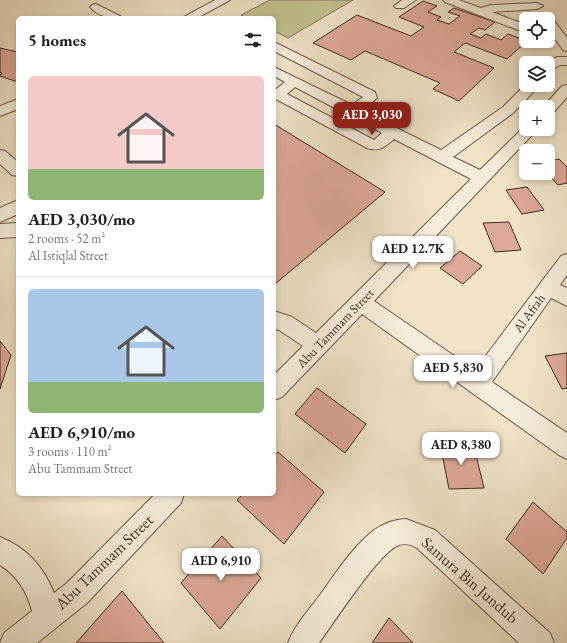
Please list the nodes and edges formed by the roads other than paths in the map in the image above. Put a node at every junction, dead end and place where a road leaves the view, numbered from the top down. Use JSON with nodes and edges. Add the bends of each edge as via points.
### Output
{"nodes":[{"id":1,"x":224,"y":0,"type":"edge"},
{"id":2,"x":410,"y":0,"type":"edge"},
{"id":3,"x":449,"y":0,"type":"edge"},
{"id":4,"x":535,"y":3,"type":"edge"},
{"id":5,"x":400,"y":6,"type":"dead end"},
{"id":6,"x":96,"y":7,"type":"dead end"},
{"id":7,"x":482,"y":12,"type":"junction"},
{"id":8,"x":541,"y":12,"type":"edge"},
{"id":9,"x":112,"y":16,"type":"edge"},
{"id":10,"x":192,"y":16,"type":"edge"},
{"id":11,"x":555,"y":25,"type":"edge"},
{"id":12,"x":519,"y":26,"type":"edge"},
{"id":13,"x":567,"y":29,"type":"edge"},
{"id":14,"x":555,"y":31,"type":"edge"},
{"id":15,"x":276,"y":47,"type":"edge"},
{"id":16,"x":567,"y":47,"type":"edge"},
{"id":17,"x":567,"y":61,"type":"edge"},
{"id":18,"x":555,"y":63,"type":"edge"},
{"id":19,"x":276,"y":72,"type":"edge"},
{"id":20,"x":290,"y":85,"type":"junction"},
{"id":21,"x":567,"y":89,"type":"edge"},
{"id":22,"x":526,"y":92,"type":"edge"},
{"id":23,"x":555,"y":102,"type":"edge"},
{"id":24,"x":16,"y":104,"type":"edge"},
{"id":25,"x":1,"y":110,"type":"edge"},
{"id":26,"x":353,"y":111,"type":"junction"},
{"id":27,"x":387,"y":136,"type":"junction"},
{"id":28,"x":523,"y":136,"type":"edge"},
{"id":29,"x":0,"y":155,"type":"edge"},
{"id":30,"x":442,"y":156,"type":"junction"},
{"id":31,"x":16,"y":169,"type":"edge"},
{"id":32,"x":482,"y":178,"type":"junction"},
{"id":33,"x":16,"y":207,"type":"edge"},
{"id":34,"x":0,"y":216,"type":"edge"},
{"id":35,"x":16,"y":230,"type":"edge"},
{"id":36,"x":0,"y":232,"type":"edge"},
{"id":37,"x":567,"y":261,"type":"edge"},
{"id":38,"x":548,"y":287,"type":"junction"},
{"id":39,"x":567,"y":298,"type":"edge"},
{"id":40,"x":360,"y":302,"type":"junction"},
{"id":41,"x":276,"y":321,"type":"edge"},
{"id":42,"x":318,"y":344,"type":"junction"},
{"id":43,"x":477,"y":385,"type":"junction"},
{"id":44,"x":276,"y":388,"type":"edge"},
{"id":45,"x":567,"y":447,"type":"edge"},
{"id":46,"x":170,"y":496,"type":"edge"},
{"id":47,"x":0,"y":550,"type":"edge"},
{"id":48,"x":47,"y":617,"type":"junction"},
{"id":49,"x":14,"y":643,"type":"edge"},
{"id":50,"x":302,"y":643,"type":"edge"},
{"id":51,"x":540,"y":643,"type":"edge"}],
"edges":[{"from":1,"to":10,"type":"street"},
{"from":2,"to":5,"type":"street"},
{"from":3,"to":7,"type":"street"},
{"from":4,"to":7,"type":"street","via":[[491,8]]},
{"from":4,"to":8,"type":"street"},
{"from":6,"to":9,"type":"street"},
{"from":7,"to":12,"type":"street"},
{"from":11,"to":13,"type":"street"},
{"from":14,"to":16,"type":"street"},
{"from":15,"to":26,"type":"street","via":[[370,95],[370,98]]},
{"from":17,"to":18,"type":"street"},
{"from":19,"to":20,"type":"street"},
{"from":20,"to":26,"type":"street"},
{"from":20,"to":27,"type":"street","via":[[279,93],[280,96],[372,145],[376,146]]},
{"from":21,"to":23,"type":"street"},
{"from":22,"to":30,"type":"street","via":[[508,110]]},
{"from":24,"to":25,"type":"street"},
{"from":26,"to":27,"type":"street"},
{"from":27,"to":30,"type":"street"},
{"from":28,"to":32,"type":"street","name":"Abu Tammam Street"},
{"from":29,"to":31,"type":"street"},
{"from":30,"to":32,"type":"street"},
{"from":32,"to":40,"type":"street","name":"Abu Tammam Street"},
{"from":33,"to":34,"type":"street"},
{"from":35,"to":36,"type":"street"},
{"from":37,"to":38,"type":"street","name":"Al Afrah"},
{"from":38,"to":39,"type":"street"},
{"from":38,"to":43,"type":"street","name":"Al Afrah"},
{"from":40,"to":42,"type":"street","name":"Abu Tammam Street"},
{"from":40,"to":43,"type":"street"},
{"from":41,"to":42,"type":"street","via":[[285,323]]},
{"from":42,"to":44,"type":"street","name":"Abu Tammam Street"},
{"from":43,"to":45,"type":"street"},
{"from":46,"to":48,"type":"street","name":"Abu Tammam Street","via":[[77,593]]},
{"from":47,"to":48,"type":"street","via":[[32,577],[39,589]]},
{"from":48,"to":49,"type":"street","name":"Abu Tammam Street"},
{"from":50,"to":51,"type":"street","name":"Samura Bin Jundub","via":[[373,549],[391,534],[410,531],[426,539]]}]}
